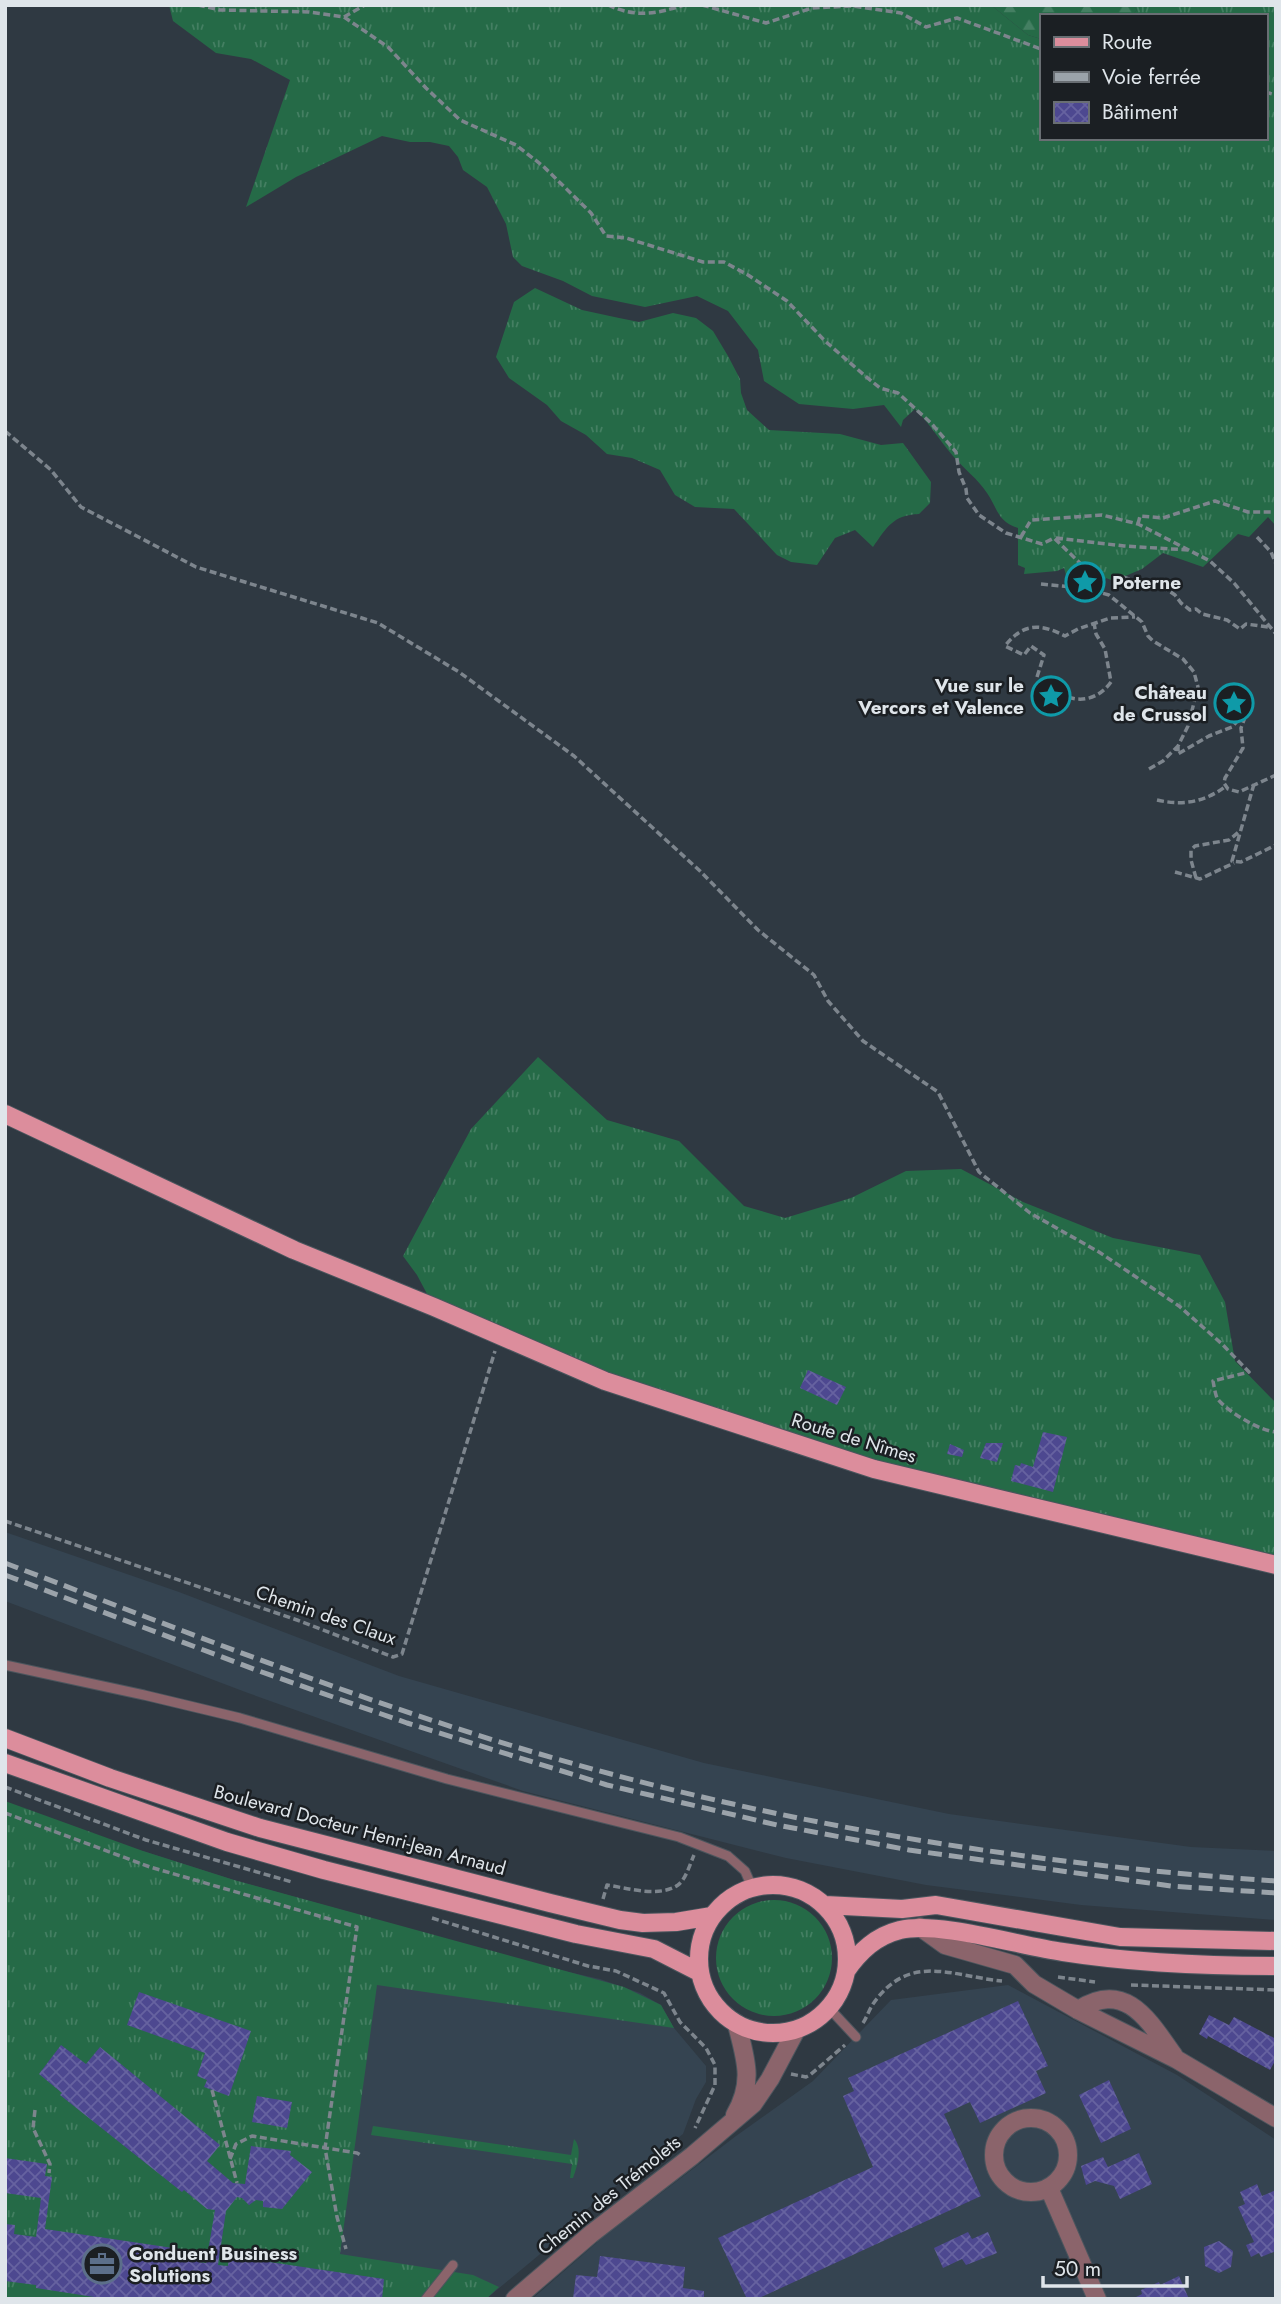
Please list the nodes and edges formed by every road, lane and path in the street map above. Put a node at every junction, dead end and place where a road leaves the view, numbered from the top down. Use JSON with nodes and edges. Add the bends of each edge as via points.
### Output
{"nodes":[{"id":1,"x":198,"y":5,"type":"edge"},
{"id":2,"x":365,"y":5,"type":"edge"},
{"id":3,"x":608,"y":5,"type":"edge"},
{"id":4,"x":684,"y":5,"type":"edge"},
{"id":5,"x":702,"y":5,"type":"edge"},
{"id":6,"x":344,"y":17,"type":"junction"},
{"id":7,"x":1040,"y":49,"type":"edge"},
{"id":8,"x":5,"y":431,"type":"edge"},
{"id":9,"x":1276,"y":512,"type":"edge"},
{"id":10,"x":1138,"y":524,"type":"junction"},
{"id":11,"x":1021,"y":537,"type":"junction"},
{"id":12,"x":1257,"y":537,"type":"dead end"},
{"id":13,"x":1054,"y":538,"type":"junction"},
{"id":14,"x":1189,"y":550,"type":"junction"},
{"id":15,"x":1276,"y":564,"type":"edge"},
{"id":16,"x":1123,"y":577,"type":"dead end"},
{"id":17,"x":1041,"y":584,"type":"dead end"},
{"id":18,"x":1084,"y":585,"type":"junction"},
{"id":19,"x":1135,"y":617,"type":"junction"},
{"id":20,"x":1094,"y":623,"type":"junction"},
{"id":21,"x":1270,"y":628,"type":"junction"},
{"id":22,"x":1276,"y":634,"type":"edge"},
{"id":23,"x":1037,"y":677,"type":"dead end"},
{"id":24,"x":1068,"y":698,"type":"dead end"},
{"id":25,"x":1178,"y":747,"type":"junction"},
{"id":26,"x":1149,"y":769,"type":"dead end"},
{"id":27,"x":1276,"y":775,"type":"edge"},
{"id":28,"x":1254,"y":784,"type":"junction"},
{"id":29,"x":1226,"y":786,"type":"junction"},
{"id":30,"x":1157,"y":800,"type":"dead end"},
{"id":31,"x":1242,"y":829,"type":"junction"},
{"id":32,"x":1276,"y":845,"type":"edge"},
{"id":33,"x":1234,"y":863,"type":"junction"},
{"id":34,"x":1175,"y":872,"type":"dead end"},
{"id":35,"x":1196,"y":878,"type":"junction"},
{"id":36,"x":5,"y":1114,"type":"edge"},
{"id":37,"x":500,"y":1336,"type":"junction"},
{"id":38,"x":1276,"y":1432,"type":"edge"},
{"id":39,"x":5,"y":1521,"type":"edge"},
{"id":40,"x":1276,"y":1565,"type":"edge"},
{"id":41,"x":5,"y":1665,"type":"edge"},
{"id":42,"x":5,"y":1738,"type":"edge"},
{"id":43,"x":5,"y":1763,"type":"edge"},
{"id":44,"x":5,"y":1813,"type":"edge"},
{"id":45,"x":699,"y":1844,"type":"junction"},
{"id":46,"x":752,"y":1887,"type":"junction"},
{"id":47,"x":603,"y":1899,"type":"dead end"},
{"id":48,"x":825,"y":1905,"type":"junction"},
{"id":49,"x":712,"y":1916,"type":"junction"},
{"id":50,"x":920,"y":1927,"type":"junction"},
{"id":51,"x":1276,"y":1941,"type":"edge"},
{"id":52,"x":590,"y":1958,"type":"dead end"},
{"id":53,"x":1276,"y":1966,"type":"edge"},
{"id":54,"x":846,"y":1971,"type":"junction"},
{"id":55,"x":699,"y":1972,"type":"junction"},
{"id":56,"x":1027,"y":1979,"type":"junction"},
{"id":57,"x":1096,"y":1982,"type":"dead end"},
{"id":58,"x":1119,"y":1984,"type":"dead end"},
{"id":59,"x":1276,"y":1990,"type":"edge"},
{"id":60,"x":829,"y":2008,"type":"junction"},
{"id":61,"x":1078,"y":2010,"type":"junction"},
{"id":62,"x":737,"y":2025,"type":"junction"},
{"id":63,"x":796,"y":2030,"type":"junction"},
{"id":64,"x":855,"y":2036,"type":"junction"},
{"id":65,"x":1176,"y":2059,"type":"junction"},
{"id":66,"x":746,"y":2064,"type":"junction"},
{"id":67,"x":715,"y":2065,"type":"junction"},
{"id":68,"x":776,"y":2068,"type":"junction"},
{"id":69,"x":212,"y":2090,"type":"dead end"},
{"id":70,"x":35,"y":2110,"type":"dead end"},
{"id":71,"x":1276,"y":2118,"type":"edge"},
{"id":72,"x":730,"y":2124,"type":"junction"},
{"id":73,"x":695,"y":2129,"type":"dead end"},
{"id":74,"x":325,"y":2148,"type":"junction"},
{"id":75,"x":362,"y":2156,"type":"dead end"},
{"id":76,"x":230,"y":2159,"type":"junction"},
{"id":77,"x":49,"y":2173,"type":"dead end"},
{"id":78,"x":237,"y":2183,"type":"dead end"},
{"id":79,"x":1049,"y":2188,"type":"junction"},
{"id":80,"x":346,"y":2249,"type":"dead end"},
{"id":81,"x":453,"y":2265,"type":"dead end"},
{"id":82,"x":426,"y":2299,"type":"edge"},
{"id":83,"x":515,"y":2299,"type":"edge"},
{"id":84,"x":1097,"y":2299,"type":"edge"}],
"edges":[{"from":1,"to":6,"type":"path"},
{"from":2,"to":6,"type":"path"},
{"from":3,"to":4,"type":"path","via":[[652,15]]},
{"from":5,"to":7,"type":"path","via":[[766,23],[812,8],[852,6],[901,13],[926,27],[957,18]]},
{"from":6,"to":11,"type":"path","via":[[388,47],[460,120],[516,145],[543,166],[591,213],[606,236],[703,262],[724,262],[787,301],[864,375],[880,388],[898,393],[931,423],[956,453],[967,498],[979,515],[997,529]]},
{"from":8,"to":38,"type":"path","via":[[51,470],[81,507],[196,567],[378,624],[459,673],[574,756],[758,930],[814,975],[828,1001],[863,1041],[937,1092],[979,1172],[1030,1213],[1179,1306],[1222,1344],[1249,1372],[1213,1381],[1217,1397],[1237,1415]]},
{"from":9,"to":10,"type":"path","via":[[1248,512],[1215,501],[1163,518],[1140,516]]},
{"from":10,"to":11,"type":"path","via":[[1102,515],[1031,520]]},
{"from":10,"to":14,"type":"path"},
{"from":11,"to":13,"type":"path","via":[[1042,544]]},
{"from":12,"to":15,"type":"path"},
{"from":13,"to":14,"type":"path"},
{"from":13,"to":18,"type":"path","via":[[1084,566]]},
{"from":14,"to":21,"type":"path","via":[[1210,561],[1234,583]]},
{"from":16,"to":21,"type":"path","via":[[1145,584],[1154,581],[1190,610],[1227,620],[1240,629],[1246,624]]},
{"from":17,"to":18,"type":"path"},
{"from":18,"to":19,"type":"path","via":[[1110,595]]},
{"from":19,"to":20,"type":"path"},
{"from":19,"to":25,"type":"path","via":[[1153,641],[1183,659],[1197,680],[1188,726]]},
{"from":20,"to":23,"type":"path","via":[[1065,636],[1028,628],[1010,640],[1005,646],[1024,655],[1031,646],[1044,655]]},
{"from":20,"to":24,"type":"path","via":[[1111,682],[1089,699]]},
{"from":21,"to":22,"type":"path"},
{"from":25,"to":26,"type":"path"},
{"from":25,"to":29,"type":"path","via":[[1178,754],[1184,752],[1232,727],[1241,717],[1243,748],[1225,778]]},
{"from":27,"to":28,"type":"path"},
{"from":28,"to":29,"type":"path","via":[[1239,792]]},
{"from":28,"to":31,"type":"path"},
{"from":29,"to":30,"type":"path","via":[[1195,803]]},
{"from":31,"to":33,"type":"path"},
{"from":31,"to":35,"type":"path","via":[[1229,840],[1191,850]]},
{"from":32,"to":33,"type":"path"},
{"from":33,"to":35,"type":"path"},
{"from":34,"to":35,"type":"path"},
{"from":36,"to":37,"type":"main road","name":"Route de Nîmes","via":[[294,1250]]},
{"from":37,"to":39,"type":"path","name":"Chemin des Claux","via":[[402,1654],[393,1657],[297,1619]]},
{"from":37,"to":40,"type":"main road","name":"Route de Nîmes","via":[[605,1381],[874,1469]]},
{"from":41,"to":45,"type":"lane","via":[[240,1718],[447,1779]]},
{"from":42,"to":49,"type":"main road","name":"Boulevard Docteur Henri-Jean Arnaud","via":[[260,1828],[620,1920],[676,1923]]},
{"from":43,"to":55,"type":"main road","via":[[226,1842],[576,1934],[654,1949]]},
{"from":44,"to":74,"type":"path","via":[[150,1867],[357,1927]]},
{"from":45,"to":46,"type":"lane","via":[[740,1864]]},
{"from":45,"to":47,"type":"path","via":[[678,1885],[653,1891],[607,1885]]},
{"from":46,"to":48,"type":"main road","via":[[793,1887]]},
{"from":46,"to":49,"type":"main road"},
{"from":48,"to":51,"type":"main road","via":[[902,1909],[936,1905],[1120,1937]]},
{"from":48,"to":54,"type":"main road","via":[[844,1935]]},
{"from":49,"to":55,"type":"main road","via":[[700,1945]]},
{"from":50,"to":53,"type":"main road","via":[[1114,1959]]},
{"from":50,"to":54,"type":"main road","via":[[884,1935],[858,1953]]},
{"from":50,"to":56,"type":"street","via":[[945,1945],[1015,1965]]},
{"from":52,"to":67,"type":"path","via":[[588,1966],[628,1975],[664,1993],[680,2022],[706,2048]]},
{"from":54,"to":60,"type":"main road"},
{"from":55,"to":62,"type":"main road","via":[[718,2009]]},
{"from":56,"to":57,"type":"path","via":[[1048,1976]]},
{"from":56,"to":61,"type":"street"},
{"from":56,"to":64,"type":"path","via":[[998,1981],[930,1970],[910,1973],[888,1986]]},
{"from":58,"to":59,"type":"path"},
{"from":60,"to":63,"type":"main road"},
{"from":60,"to":64,"type":"lane"},
{"from":61,"to":65,"type":"street"},
{"from":61,"to":65,"type":"street","via":[[1095,1999],[1111,1998],[1135,2008]]},
{"from":62,"to":63,"type":"main road","via":[[763,2033]]},
{"from":62,"to":66,"type":"street","name":"Chemin des Trémolets"},
{"from":63,"to":68,"type":"street","name":"Chemin des Trémolets"},
{"from":64,"to":68,"type":"path","via":[[810,2075]]},
{"from":65,"to":71,"type":"street"},
{"from":66,"to":67,"type":"path"},
{"from":66,"to":72,"type":"street","name":"Chemin des Trémolets","via":[[745,2094]]},
{"from":67,"to":73,"type":"path","via":[[715,2085]]},
{"from":68,"to":72,"type":"street","name":"Chemin des Trémolets","via":[[753,2104]]},
{"from":69,"to":76,"type":"path"},
{"from":70,"to":77,"type":"path","via":[[33,2128],[50,2164]]},
{"from":72,"to":83,"type":"street","name":"Chemin des Trémolets"},
{"from":74,"to":75,"type":"path"},
{"from":74,"to":76,"type":"path","via":[[252,2136],[236,2144]]},
{"from":74,"to":80,"type":"path"},
{"from":76,"to":78,"type":"path"},
{"from":79,"to":79,"type":"street","via":[[1065,2171],[1065,2140],[1042,2120],[1011,2124],[995,2150],[1003,2180],[1031,2193]]},
{"from":79,"to":84,"type":"street"},
{"from":81,"to":82,"type":"lane"}]}
